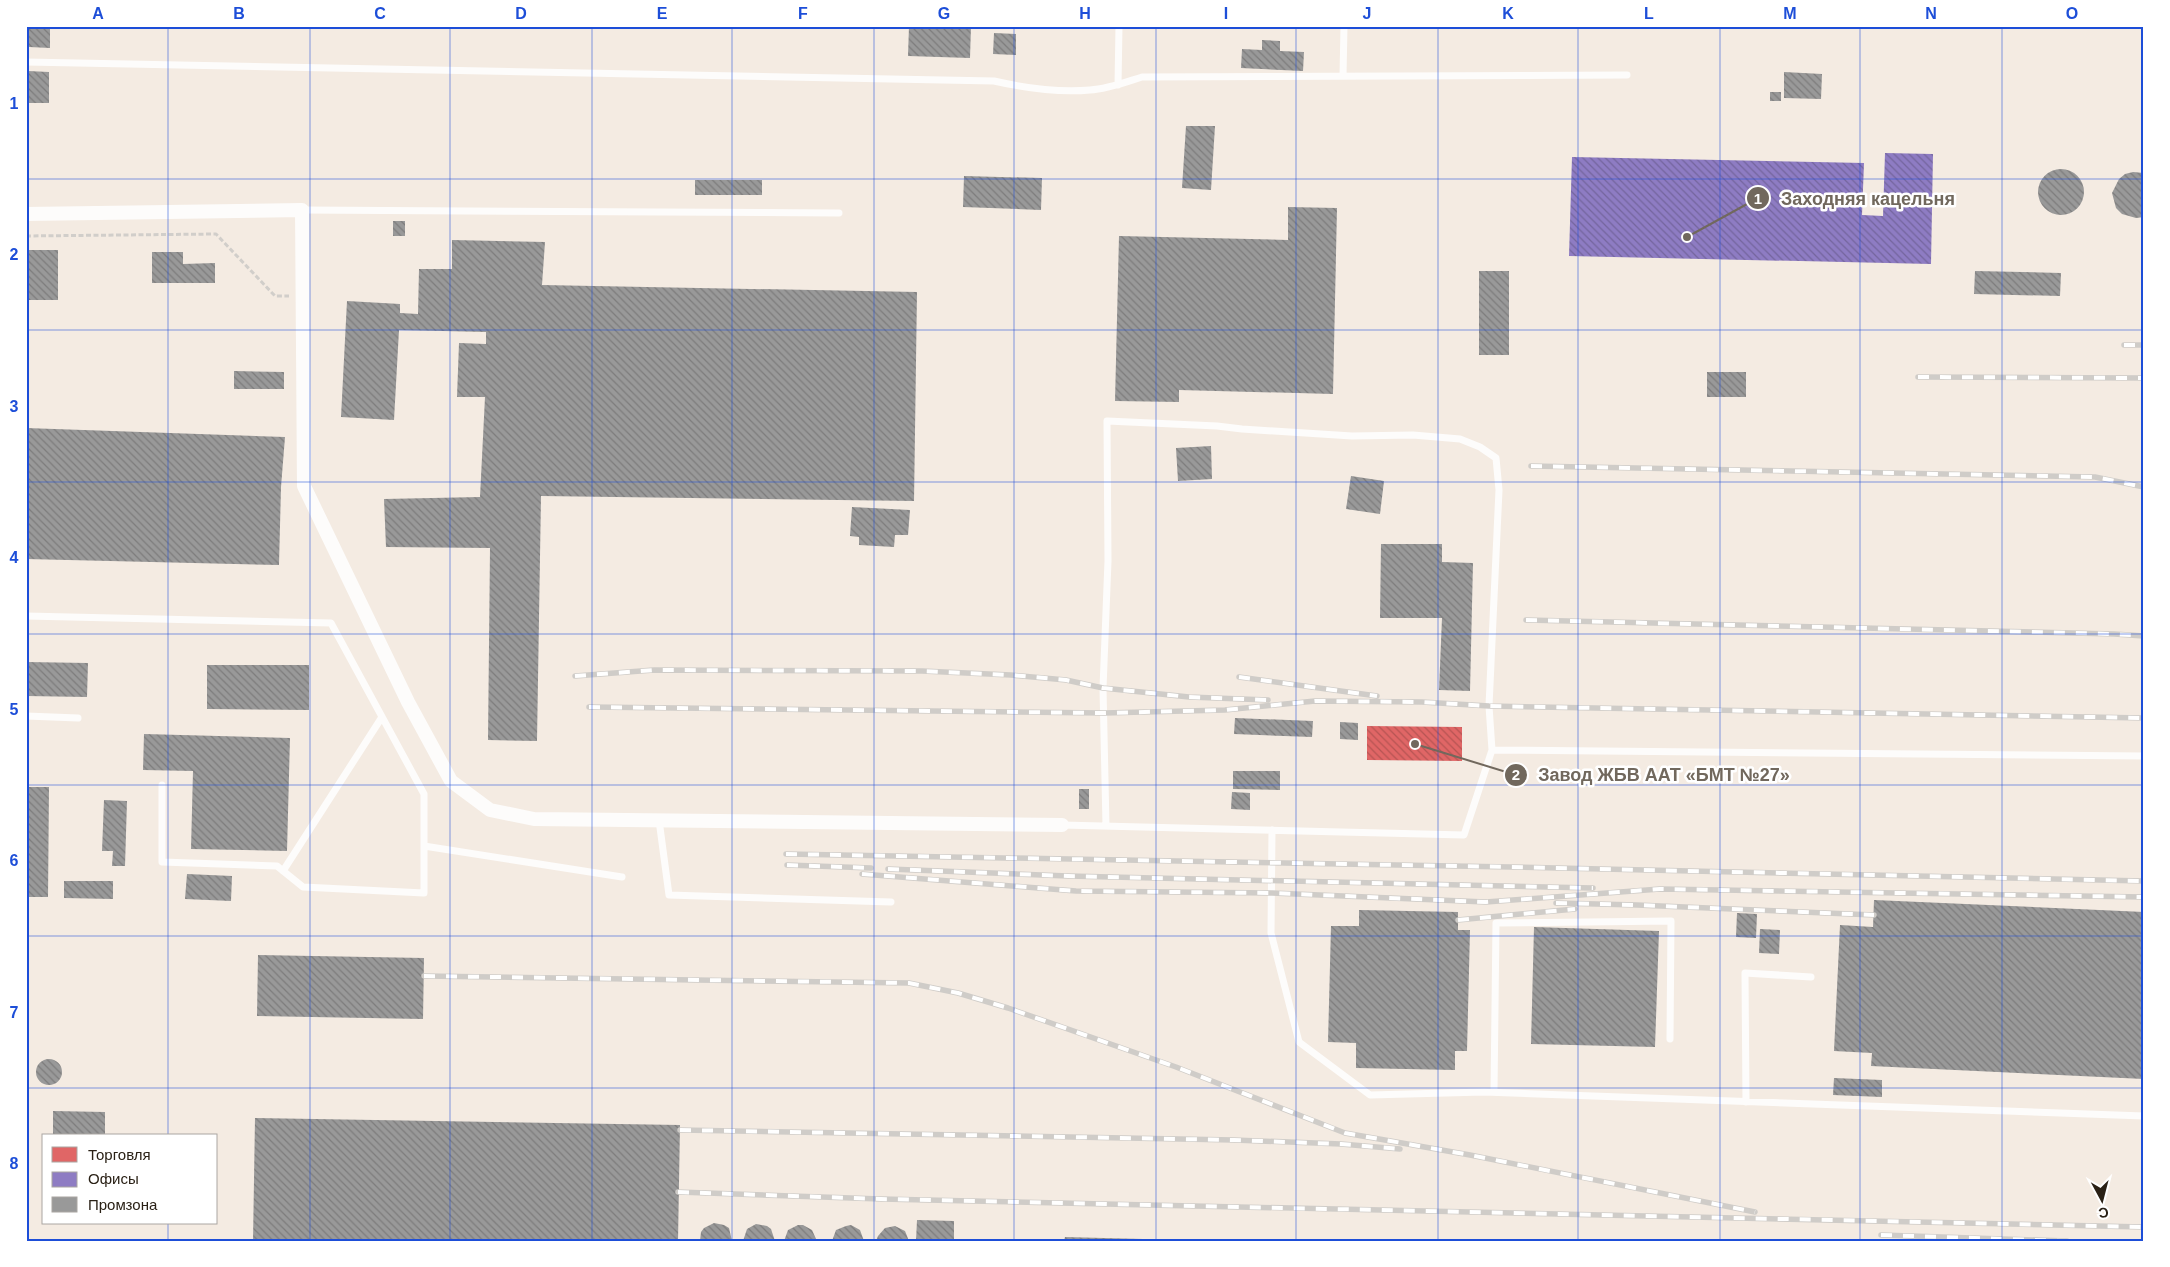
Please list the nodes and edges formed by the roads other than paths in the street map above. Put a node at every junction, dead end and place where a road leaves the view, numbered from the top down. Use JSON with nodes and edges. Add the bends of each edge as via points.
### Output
{"nodes":[{"id":1,"x":1120,"y":26,"type":"edge"},
{"id":2,"x":1344,"y":26,"type":"edge"},
{"id":3,"x":26,"y":62,"type":"edge"},
{"id":4,"x":1627,"y":75,"type":"dead end"},
{"id":5,"x":1343,"y":76,"type":"junction"},
{"id":6,"x":1118,"y":85,"type":"junction"},
{"id":7,"x":302,"y":210,"type":"junction"},
{"id":8,"x":838,"y":213,"type":"dead end"},
{"id":9,"x":26,"y":214,"type":"edge"},
{"id":10,"x":26,"y":616,"type":"edge"},
{"id":11,"x":26,"y":716,"type":"edge"},
{"id":12,"x":382,"y":717,"type":"junction"},
{"id":13,"x":78,"y":718,"type":"dead end"},
{"id":14,"x":1492,"y":750,"type":"junction"},
{"id":15,"x":2144,"y":756,"type":"edge"},
{"id":16,"x":162,"y":785,"type":"dead end"},
{"id":17,"x":659,"y":819,"type":"junction"},
{"id":18,"x":1062,"y":825,"type":"joint"},
{"id":19,"x":1106,"y":826,"type":"junction"},
{"id":20,"x":1272,"y":830,"type":"junction"},
{"id":21,"x":424,"y":846,"type":"junction"},
{"id":22,"x":283,"y":871,"type":"junction"},
{"id":23,"x":622,"y":877,"type":"dead end"},
{"id":24,"x":891,"y":902,"type":"dead end"},
{"id":25,"x":1810,"y":977,"type":"dead end"},
{"id":26,"x":1670,"y":1040,"type":"dead end"},
{"id":27,"x":1494,"y":1092,"type":"junction"},
{"id":28,"x":1746,"y":1102,"type":"junction"},
{"id":29,"x":2144,"y":1116,"type":"edge"}],
"edges":[{"from":1,"to":6,"type":"lane"},
{"from":2,"to":5,"type":"lane"},
{"from":3,"to":6,"type":"lane","via":[[994,82],[1027,88],[1090,90]]},
{"from":4,"to":5,"type":"lane"},
{"from":5,"to":6,"type":"lane","via":[[1142,77]]},
{"from":7,"to":8,"type":"lane"},
{"from":7,"to":9,"type":"street"},
{"from":7,"to":17,"type":"street","via":[[304,486],[408,702],[451,780],[490,810],[534,819]]},
{"from":10,"to":12,"type":"lane","via":[[331,623]]},
{"from":11,"to":13,"type":"lane"},
{"from":12,"to":21,"type":"lane","via":[[424,794]]},
{"from":12,"to":22,"type":"lane"},
{"from":14,"to":15,"type":"lane"},
{"from":14,"to":19,"type":"lane","via":[[1489,706],[1500,490],[1496,458],[1460,439],[1413,435],[1352,436],[1107,421]]},
{"from":14,"to":20,"type":"lane","via":[[1464,835]]},
{"from":16,"to":22,"type":"lane","via":[[162,862],[278,866]]},
{"from":17,"to":18,"type":"street"},
{"from":17,"to":24,"type":"lane","via":[[669,896]]},
{"from":18,"to":19,"type":"lane"},
{"from":19,"to":20,"type":"lane"},
{"from":20,"to":27,"type":"lane","via":[[1271,933],[1299,1042],[1370,1095]]},
{"from":21,"to":22,"type":"lane","via":[[424,893],[303,887]]},
{"from":21,"to":23,"type":"lane"},
{"from":25,"to":28,"type":"lane","via":[[1745,973]]},
{"from":26,"to":27,"type":"lane","via":[[1671,921],[1496,923]]},
{"from":27,"to":28,"type":"lane"},
{"from":28,"to":29,"type":"lane"}]}
